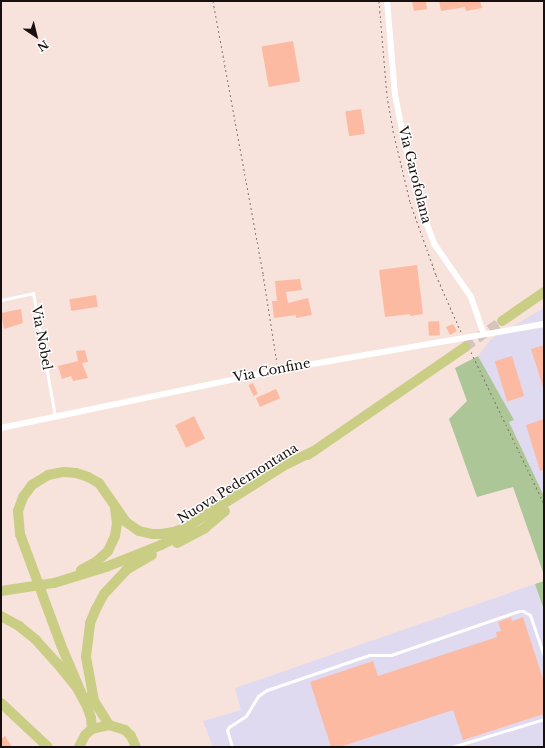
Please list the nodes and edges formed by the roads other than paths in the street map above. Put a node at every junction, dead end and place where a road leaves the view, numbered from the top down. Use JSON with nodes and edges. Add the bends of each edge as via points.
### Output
{"nodes":[{"id":1,"x":387,"y":1,"type":"edge"},
{"id":2,"x":544,"y":292,"type":"edge"},
{"id":3,"x":1,"y":300,"type":"edge"},
{"id":4,"x":502,"y":321,"type":"tunnel mouth"},
{"id":5,"x":544,"y":324,"type":"edge"},
{"id":6,"x":484,"y":334,"type":"junction"},
{"id":7,"x":467,"y":349,"type":"tunnel mouth"},
{"id":8,"x":55,"y":416,"type":"junction"},
{"id":9,"x":1,"y":428,"type":"edge"},
{"id":10,"x":314,"y":451,"type":"junction"},
{"id":11,"x":114,"y":506,"type":"junction"},
{"id":12,"x":225,"y":511,"type":"junction"},
{"id":13,"x":54,"y":582,"type":"junction"},
{"id":14,"x":1,"y":591,"type":"edge"},
{"id":15,"x":1,"y":616,"type":"edge"},
{"id":16,"x":544,"y":656,"type":"edge"},
{"id":17,"x":90,"y":702,"type":"junction"},
{"id":18,"x":1,"y":703,"type":"edge"},
{"id":19,"x":544,"y":719,"type":"edge"},
{"id":20,"x":109,"y":725,"type":"junction"},
{"id":21,"x":92,"y":729,"type":"junction"},
{"id":22,"x":78,"y":746,"type":"edge"},
{"id":23,"x":48,"y":747,"type":"edge"},
{"id":24,"x":136,"y":747,"type":"edge"},
{"id":25,"x":232,"y":747,"type":"edge"},
{"id":26,"x":452,"y":747,"type":"edge"}],
"edges":[{"from":1,"to":6,"type":"street","name":"Via Garofolana","via":[[395,95],[424,217],[435,245],[471,297]]},
{"from":2,"to":4,"type":"main road"},
{"from":3,"to":8,"type":"lane","name":"Via Nobel","via":[[33,293]]},
{"from":5,"to":6,"type":"street","name":"Via Confine"},
{"from":6,"to":8,"type":"street","name":"Via Confine","via":[[278,370]]},
{"from":7,"to":10,"type":"main road","name":"Nuova Pedemontana"},
{"from":8,"to":9,"type":"street","name":"Via Confine"},
{"from":10,"to":11,"type":"main road","via":[[283,466],[231,501],[174,532],[152,534],[139,530],[126,522]]},
{"from":10,"to":12,"type":"main road","name":"Nuova Pedemontana"},
{"from":11,"to":13,"type":"main road","via":[[117,524],[108,551],[97,561]]},
{"from":11,"to":17,"type":"main road","via":[[98,483],[76,473],[64,472],[48,475],[32,485],[23,497],[18,511],[20,534],[28,558],[70,664]]},
{"from":12,"to":13,"type":"main road","name":"Nuova Pedemontana","via":[[161,545],[106,567]]},
{"from":12,"to":17,"type":"main road","via":[[196,534],[130,568],[104,594],[90,624],[87,641]]},
{"from":13,"to":14,"type":"main road","name":"Nuova Pedemontana"},
{"from":15,"to":17,"type":"main road","via":[[36,640]]},
{"from":16,"to":25,"type":"lane","via":[[530,615],[523,611],[391,655],[368,655],[267,690],[258,696],[246,716],[229,727]]},
{"from":17,"to":20,"type":"main road"},
{"from":17,"to":21,"type":"main road"},
{"from":18,"to":23,"type":"main road"},
{"from":19,"to":26,"type":"lane"},
{"from":20,"to":21,"type":"main road"},
{"from":20,"to":24,"type":"main road","via":[[125,730]]},
{"from":21,"to":22,"type":"main road"}]}
